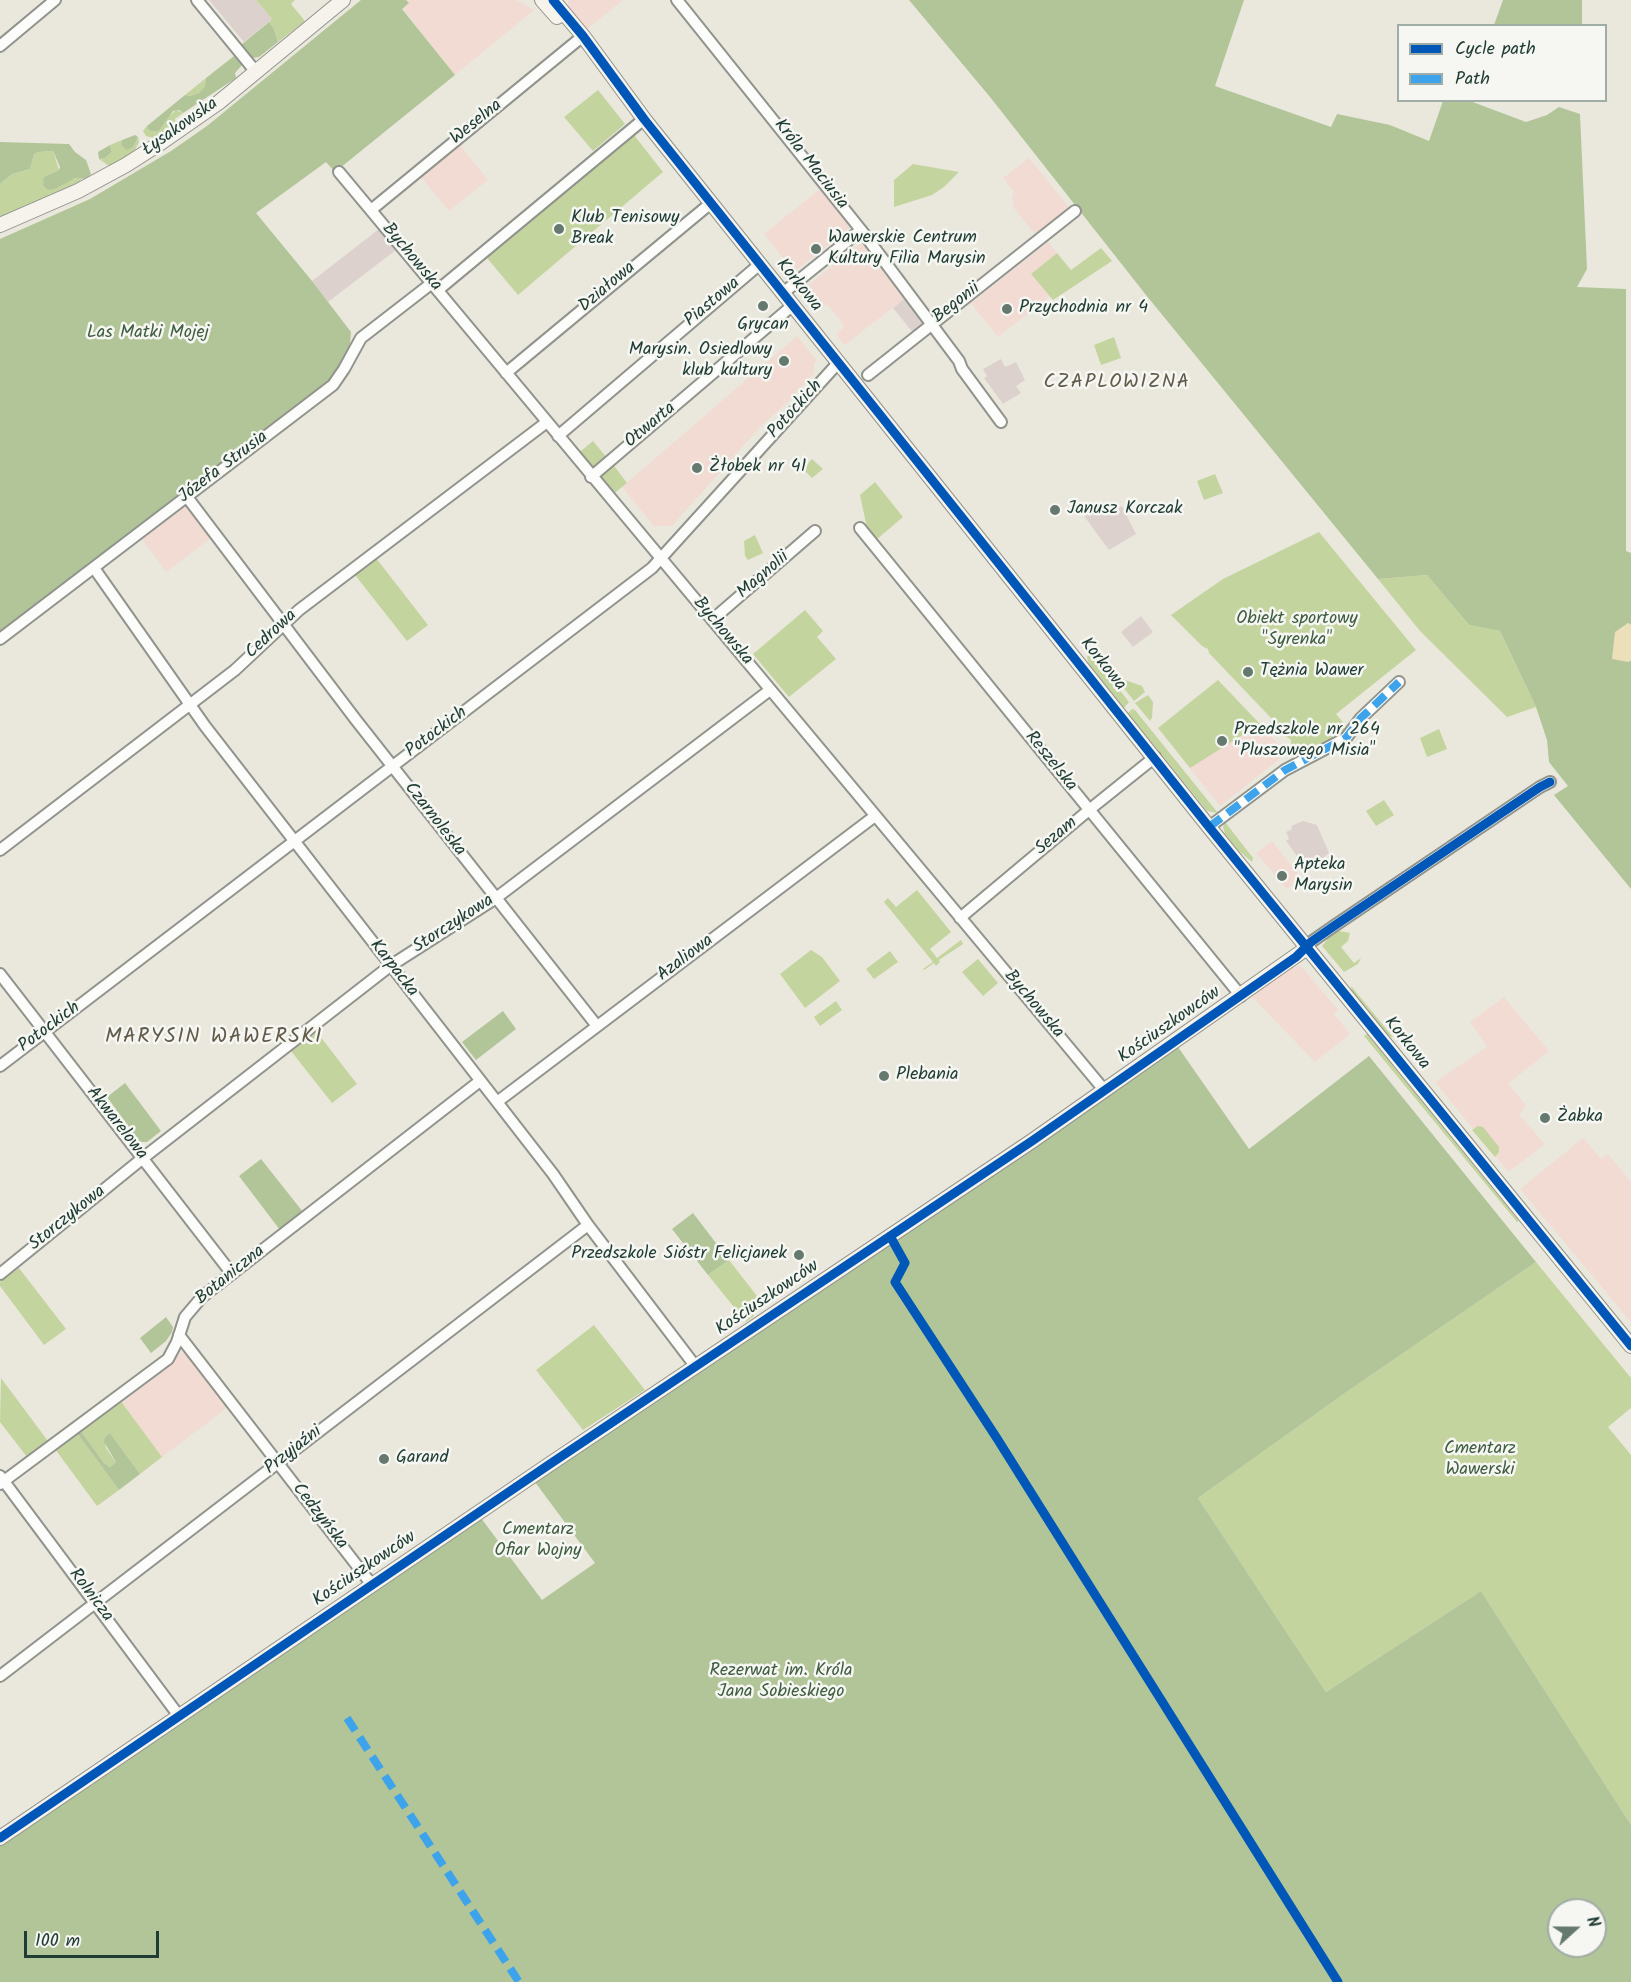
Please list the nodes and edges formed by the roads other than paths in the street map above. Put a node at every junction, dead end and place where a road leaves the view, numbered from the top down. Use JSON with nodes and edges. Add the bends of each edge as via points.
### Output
{"nodes":[{"id":1,"x":56,"y":0,"type":"edge"},
{"id":2,"x":197,"y":0,"type":"edge"},
{"id":3,"x":343,"y":0,"type":"edge"},
{"id":4,"x":546,"y":0,"type":"edge"},
{"id":5,"x":676,"y":0,"type":"edge"},
{"id":6,"x":580,"y":39,"type":"junction"},
{"id":7,"x":0,"y":46,"type":"edge"},
{"id":8,"x":256,"y":72,"type":"junction"},
{"id":9,"x":644,"y":119,"type":"junction"},
{"id":10,"x":339,"y":172,"type":"dead end"},
{"id":11,"x":711,"y":203,"type":"junction"},
{"id":12,"x":371,"y":210,"type":"junction"},
{"id":13,"x":1075,"y":211,"type":"dead end"},
{"id":14,"x":0,"y":225,"type":"edge"},
{"id":15,"x":861,"y":230,"type":"junction"},
{"id":16,"x":760,"y":264,"type":"junction"},
{"id":17,"x":435,"y":286,"type":"junction"},
{"id":18,"x":783,"y":293,"type":"junction"},
{"id":19,"x":793,"y":306,"type":"junction"},
{"id":20,"x":932,"y":324,"type":"junction"},
{"id":21,"x":838,"y":363,"type":"junction"},
{"id":22,"x":506,"y":373,"type":"junction"},
{"id":23,"x":868,"y":375,"type":"dead end"},
{"id":24,"x":546,"y":422,"type":"junction"},
{"id":25,"x":1001,"y":422,"type":"dead end"},
{"id":26,"x":558,"y":436,"type":"junction"},
{"id":27,"x":591,"y":477,"type":"junction"},
{"id":28,"x":187,"y":497,"type":"junction"},
{"id":29,"x":860,"y":528,"type":"dead end"},
{"id":30,"x":815,"y":531,"type":"dead end"},
{"id":31,"x":662,"y":560,"type":"junction"},
{"id":32,"x":94,"y":568,"type":"junction"},
{"id":33,"x":712,"y":620,"type":"junction"},
{"id":34,"x":283,"y":623,"type":"junction"},
{"id":35,"x":0,"y":639,"type":"edge"},
{"id":36,"x":1399,"y":682,"type":"dead end"},
{"id":37,"x":770,"y":690,"type":"junction"},
{"id":38,"x":191,"y":705,"type":"junction"},
{"id":39,"x":1155,"y":757,"type":"junction"},
{"id":40,"x":393,"y":766,"type":"junction"},
{"id":41,"x":1550,"y":782,"type":"dead end"},
{"id":42,"x":1089,"y":810,"type":"junction"},
{"id":43,"x":875,"y":816,"type":"junction"},
{"id":44,"x":1209,"y":827,"type":"junction"},
{"id":45,"x":294,"y":843,"type":"junction"},
{"id":46,"x":0,"y":850,"type":"edge"},
{"id":47,"x":496,"y":898,"type":"junction"},
{"id":48,"x":960,"y":918,"type":"junction"},
{"id":49,"x":1307,"y":948,"type":"junction"},
{"id":50,"x":390,"y":966,"type":"junction"},
{"id":51,"x":0,"y":974,"type":"edge"},
{"id":52,"x":1241,"y":996,"type":"junction"},
{"id":53,"x":597,"y":1026,"type":"junction"},
{"id":54,"x":45,"y":1032,"type":"junction"},
{"id":55,"x":0,"y":1066,"type":"edge"},
{"id":56,"x":480,"y":1082,"type":"junction"},
{"id":57,"x":1105,"y":1091,"type":"junction"},
{"id":58,"x":497,"y":1102,"type":"junction"},
{"id":59,"x":143,"y":1158,"type":"junction"},
{"id":60,"x":588,"y":1225,"type":"junction"},
{"id":61,"x":0,"y":1274,"type":"edge"},
{"id":62,"x":232,"y":1274,"type":"junction"},
{"id":63,"x":179,"y":1335,"type":"junction"},
{"id":64,"x":1631,"y":1346,"type":"edge"},
{"id":65,"x":696,"y":1367,"type":"junction"},
{"id":66,"x":278,"y":1464,"type":"junction"},
{"id":67,"x":1,"y":1480,"type":"edge"},
{"id":68,"x":372,"y":1585,"type":"junction"},
{"id":69,"x":96,"y":1603,"type":"junction"},
{"id":70,"x":0,"y":1676,"type":"edge"},
{"id":71,"x":179,"y":1716,"type":"junction"},
{"id":72,"x":0,"y":1838,"type":"edge"}],
"edges":[{"from":1,"to":7,"type":"street"},
{"from":2,"to":8,"type":"street"},
{"from":3,"to":8,"type":"street","name":"Łysakowska"},
{"from":4,"to":6,"type":"street","name":"Korkowa"},
{"from":5,"to":15,"type":"street","name":"Króla Maciusia"},
{"from":6,"to":9,"type":"street","name":"Korkowa"},
{"from":6,"to":12,"type":"street","name":"Weselna"},
{"from":8,"to":14,"type":"street","name":"Łysakowska","via":[[134,160],[62,199]]},
{"from":9,"to":11,"type":"street","name":"Korkowa"},
{"from":9,"to":17,"type":"street","name":"Józefa Strusia"},
{"from":10,"to":12,"type":"street","name":"Bychowska"},
{"from":11,"to":16,"type":"street","name":"Korkowa"},
{"from":11,"to":22,"type":"street","name":"Działowa"},
{"from":12,"to":17,"type":"street","name":"Bychowska"},
{"from":13,"to":20,"type":"street","name":"Begonii"},
{"from":15,"to":18,"type":"street"},
{"from":15,"to":20,"type":"street","name":"Króla Maciusia"},
{"from":16,"to":18,"type":"street","name":"Korkowa"},
{"from":16,"to":26,"type":"street","name":"Piastowa"},
{"from":17,"to":22,"type":"street","name":"Bychowska"},
{"from":17,"to":28,"type":"street","name":"Józefa Strusia","via":[[361,338],[333,384]]},
{"from":18,"to":19,"type":"street","name":"Korkowa"},
{"from":19,"to":21,"type":"street","name":"Korkowa"},
{"from":19,"to":27,"type":"street","name":"Otwarta"},
{"from":20,"to":23,"type":"street","name":"Begonii"},
{"from":20,"to":25,"type":"street","name":"Króla Maciusia"},
{"from":21,"to":31,"type":"street","name":"Potockich"},
{"from":21,"to":39,"type":"street","name":"Korkowa"},
{"from":22,"to":24,"type":"street","name":"Bychowska"},
{"from":24,"to":26,"type":"street","name":"Bychowska"},
{"from":24,"to":34,"type":"street","name":"Cedrowa"},
{"from":26,"to":27,"type":"street","name":"Bychowska"},
{"from":27,"to":31,"type":"street","name":"Bychowska"},
{"from":28,"to":32,"type":"street","name":"Józefa Strusia"},
{"from":28,"to":34,"type":"street","name":"Czarnoleska"},
{"from":29,"to":42,"type":"street","name":"Reszelska"},
{"from":30,"to":33,"type":"street","name":"Magnolii"},
{"from":31,"to":33,"type":"street","name":"Bychowska"},
{"from":31,"to":40,"type":"street","name":"Potockich"},
{"from":32,"to":35,"type":"street","name":"Józefa Strusia"},
{"from":32,"to":38,"type":"street","name":"Karpacka"},
{"from":33,"to":37,"type":"street","name":"Bychowska"},
{"from":34,"to":38,"type":"street","name":"Cedrowa","via":[[235,670]]},
{"from":34,"to":40,"type":"street","name":"Czarnoleska"},
{"from":36,"to":44,"type":"street","via":[[1346,738],[1293,765]]},
{"from":37,"to":43,"type":"street","name":"Bychowska"},
{"from":37,"to":47,"type":"street","name":"Storczykowa"},
{"from":38,"to":45,"type":"street","name":"Karpacka"},
{"from":38,"to":46,"type":"street","name":"Cedrowa"},
{"from":39,"to":42,"type":"street","name":"Sezam"},
{"from":39,"to":44,"type":"street","name":"Korkowa"},
{"from":40,"to":45,"type":"street","name":"Potockich"},
{"from":40,"to":47,"type":"street","name":"Czarnoleska"},
{"from":41,"to":49,"type":"street","name":"Kościuszkowców"},
{"from":42,"to":48,"type":"street","name":"Sezam"},
{"from":42,"to":52,"type":"street","name":"Reszelska"},
{"from":43,"to":48,"type":"street","name":"Bychowska"},
{"from":43,"to":53,"type":"street","name":"Azaliowa"},
{"from":44,"to":49,"type":"street","name":"Korkowa"},
{"from":45,"to":50,"type":"street","name":"Karpacka"},
{"from":45,"to":54,"type":"street","name":"Potockich"},
{"from":47,"to":50,"type":"street","name":"Storczykowa"},
{"from":47,"to":53,"type":"street","name":"Czarnoleska"},
{"from":48,"to":57,"type":"street","name":"Bychowska"},
{"from":49,"to":52,"type":"street","name":"Kościuszkowców"},
{"from":49,"to":64,"type":"street","name":"Korkowa"},
{"from":50,"to":56,"type":"street","name":"Karpacka"},
{"from":50,"to":59,"type":"street","name":"Storczykowa"},
{"from":51,"to":54,"type":"street","name":"Akwarelowa"},
{"from":52,"to":57,"type":"street","name":"Kościuszkowców"},
{"from":53,"to":58,"type":"street","name":"Azaliowa"},
{"from":54,"to":55,"type":"street","name":"Potockich"},
{"from":54,"to":59,"type":"street","name":"Akwarelowa"},
{"from":56,"to":58,"type":"street","name":"Karpacka"},
{"from":56,"to":62,"type":"street","name":"Botaniczna"},
{"from":57,"to":65,"type":"street","name":"Kościuszkowców"},
{"from":58,"to":60,"type":"street","name":"Karpacka"},
{"from":59,"to":61,"type":"street","name":"Storczykowa"},
{"from":59,"to":62,"type":"street","name":"Akwarelowa"},
{"from":60,"to":65,"type":"street","name":"Karpacka"},
{"from":60,"to":66,"type":"street","name":"Przyjaźni"},
{"from":62,"to":63,"type":"street","name":"Botaniczna","via":[[188,1313]]},
{"from":63,"to":66,"type":"street","name":"Cedzyńska"},
{"from":63,"to":67,"type":"street","name":"Botaniczna","via":[[168,1359]]},
{"from":65,"to":68,"type":"street","name":"Kościuszkowców"},
{"from":66,"to":68,"type":"street","name":"Cedzyńska"},
{"from":66,"to":69,"type":"street","name":"Przyjaźni"},
{"from":67,"to":69,"type":"street","name":"Rolnicza"},
{"from":68,"to":71,"type":"street","name":"Kościuszkowców"},
{"from":69,"to":70,"type":"street","name":"Przyjaźni"},
{"from":69,"to":71,"type":"street","name":"Rolnicza"},
{"from":71,"to":72,"type":"street","name":"Kościuszkowców"}]}
